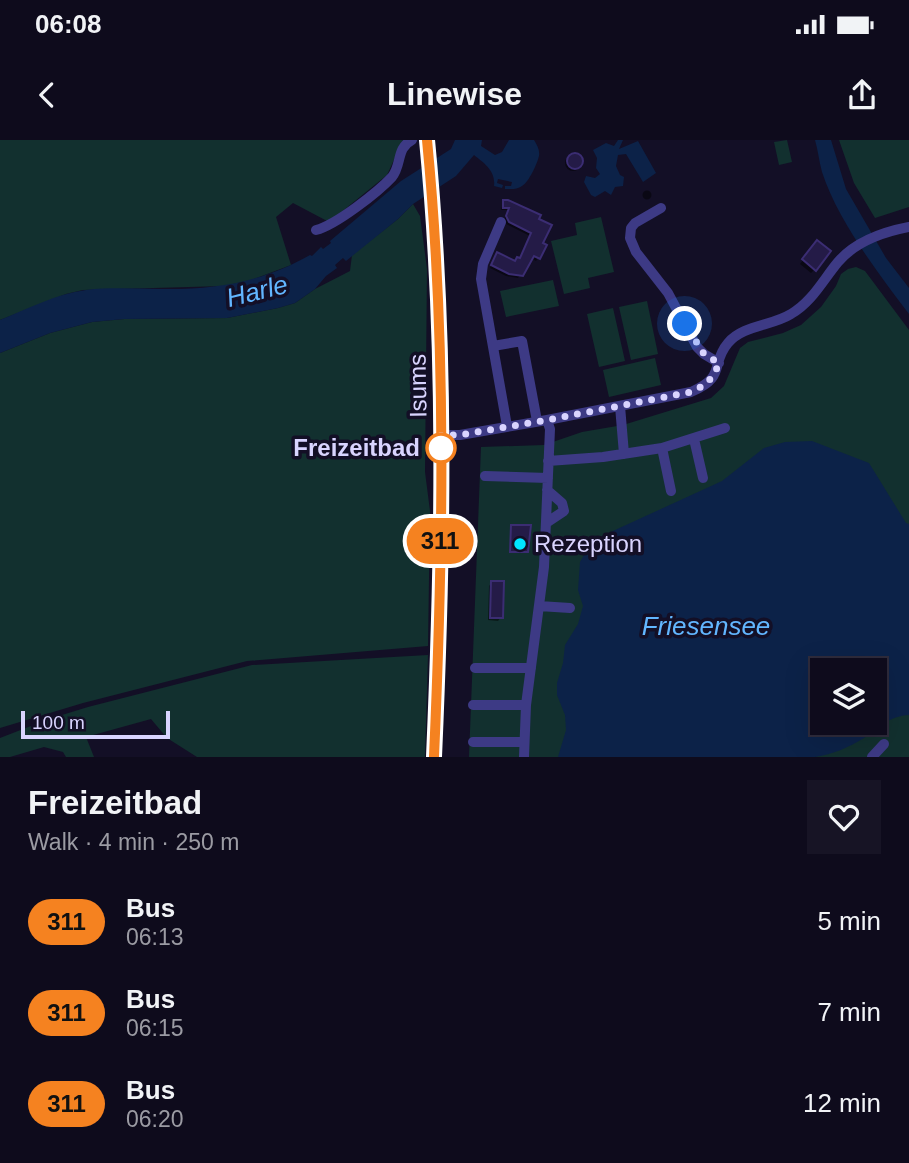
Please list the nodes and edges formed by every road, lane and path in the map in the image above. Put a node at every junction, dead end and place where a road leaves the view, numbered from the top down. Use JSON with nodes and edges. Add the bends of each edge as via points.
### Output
{"nodes":[{"id":1,"x":412,"y":140,"type":"edge"},
{"id":2,"x":427,"y":144,"type":"edge"},
{"id":3,"x":661,"y":208,"type":"dead end"},
{"id":4,"x":501,"y":222,"type":"dead end"},
{"id":5,"x":909,"y":227,"type":"edge"},
{"id":6,"x":316,"y":230,"type":"dead end"},
{"id":7,"x":493,"y":346,"type":"junction"},
{"id":8,"x":719,"y":363,"type":"junction"},
{"id":9,"x":620,"y":406,"type":"junction"},
{"id":10,"x":542,"y":421,"type":"junction"},
{"id":11,"x":507,"y":426,"type":"junction"},
{"id":12,"x":725,"y":428,"type":"dead end"},
{"id":13,"x":441,"y":435,"type":"junction"},
{"id":14,"x":694,"y":439,"type":"junction"},
{"id":15,"x":662,"y":448,"type":"junction"},
{"id":16,"x":624,"y":454,"type":"junction"},
{"id":17,"x":548,"y":461,"type":"junction"},
{"id":18,"x":485,"y":477,"type":"dead end"},
{"id":19,"x":548,"y":478,"type":"junction"},
{"id":20,"x":703,"y":478,"type":"dead end"},
{"id":21,"x":547,"y":490,"type":"junction"},
{"id":22,"x":671,"y":491,"type":"dead end"},
{"id":23,"x":546,"y":523,"type":"junction"},
{"id":24,"x":539,"y":606,"type":"junction"},
{"id":25,"x":570,"y":608,"type":"dead end"},
{"id":26,"x":475,"y":668,"type":"dead end"},
{"id":27,"x":531,"y":668,"type":"junction"},
{"id":28,"x":473,"y":705,"type":"dead end"},
{"id":29,"x":526,"y":705,"type":"junction"},
{"id":30,"x":473,"y":742,"type":"dead end"},
{"id":31,"x":524,"y":742,"type":"junction"},
{"id":32,"x":884,"y":744,"type":"dead end"},
{"id":33,"x":434,"y":757,"type":"edge"},
{"id":34,"x":524,"y":757,"type":"edge"},
{"id":35,"x":872,"y":757,"type":"edge"}],
"edges":[{"from":1,"to":6,"type":"lane","via":[[404,146],[395,172],[387,180],[336,222]]},
{"from":2,"to":13,"type":"main road","name":"Isums","via":[[440,339]]},
{"from":3,"to":8,"type":"lane","via":[[635,223],[630,232],[632,244],[668,293],[697,347]]},
{"from":4,"to":7,"type":"lane","via":[[481,271]]},
{"from":5,"to":8,"type":"lane","via":[[856,246],[800,308],[734,337]]},
{"from":7,"to":10,"type":"lane","via":[[522,341]]},
{"from":7,"to":11,"type":"lane"},
{"from":8,"to":9,"type":"lane","via":[[708,383],[691,392]]},
{"from":9,"to":10,"type":"lane"},
{"from":9,"to":16,"type":"lane"},
{"from":10,"to":11,"type":"lane"},
{"from":10,"to":17,"type":"lane","via":[[550,429]]},
{"from":11,"to":13,"type":"lane"},
{"from":12,"to":14,"type":"lane"},
{"from":13,"to":33,"type":"main road","name":"Isums"},
{"from":14,"to":15,"type":"lane"},
{"from":14,"to":20,"type":"lane"},
{"from":15,"to":16,"type":"lane"},
{"from":15,"to":22,"type":"lane"},
{"from":16,"to":17,"type":"lane"},
{"from":17,"to":19,"type":"lane"},
{"from":18,"to":19,"type":"lane"},
{"from":19,"to":21,"type":"lane"},
{"from":21,"to":23,"type":"lane"},
{"from":21,"to":23,"type":"lane","via":[[564,511]]},
{"from":23,"to":24,"type":"lane"},
{"from":24,"to":25,"type":"lane"},
{"from":24,"to":27,"type":"lane"},
{"from":26,"to":27,"type":"lane"},
{"from":27,"to":29,"type":"lane"},
{"from":28,"to":29,"type":"lane"},
{"from":29,"to":31,"type":"lane"},
{"from":30,"to":31,"type":"lane"},
{"from":31,"to":34,"type":"lane"},
{"from":32,"to":35,"type":"lane"}]}
